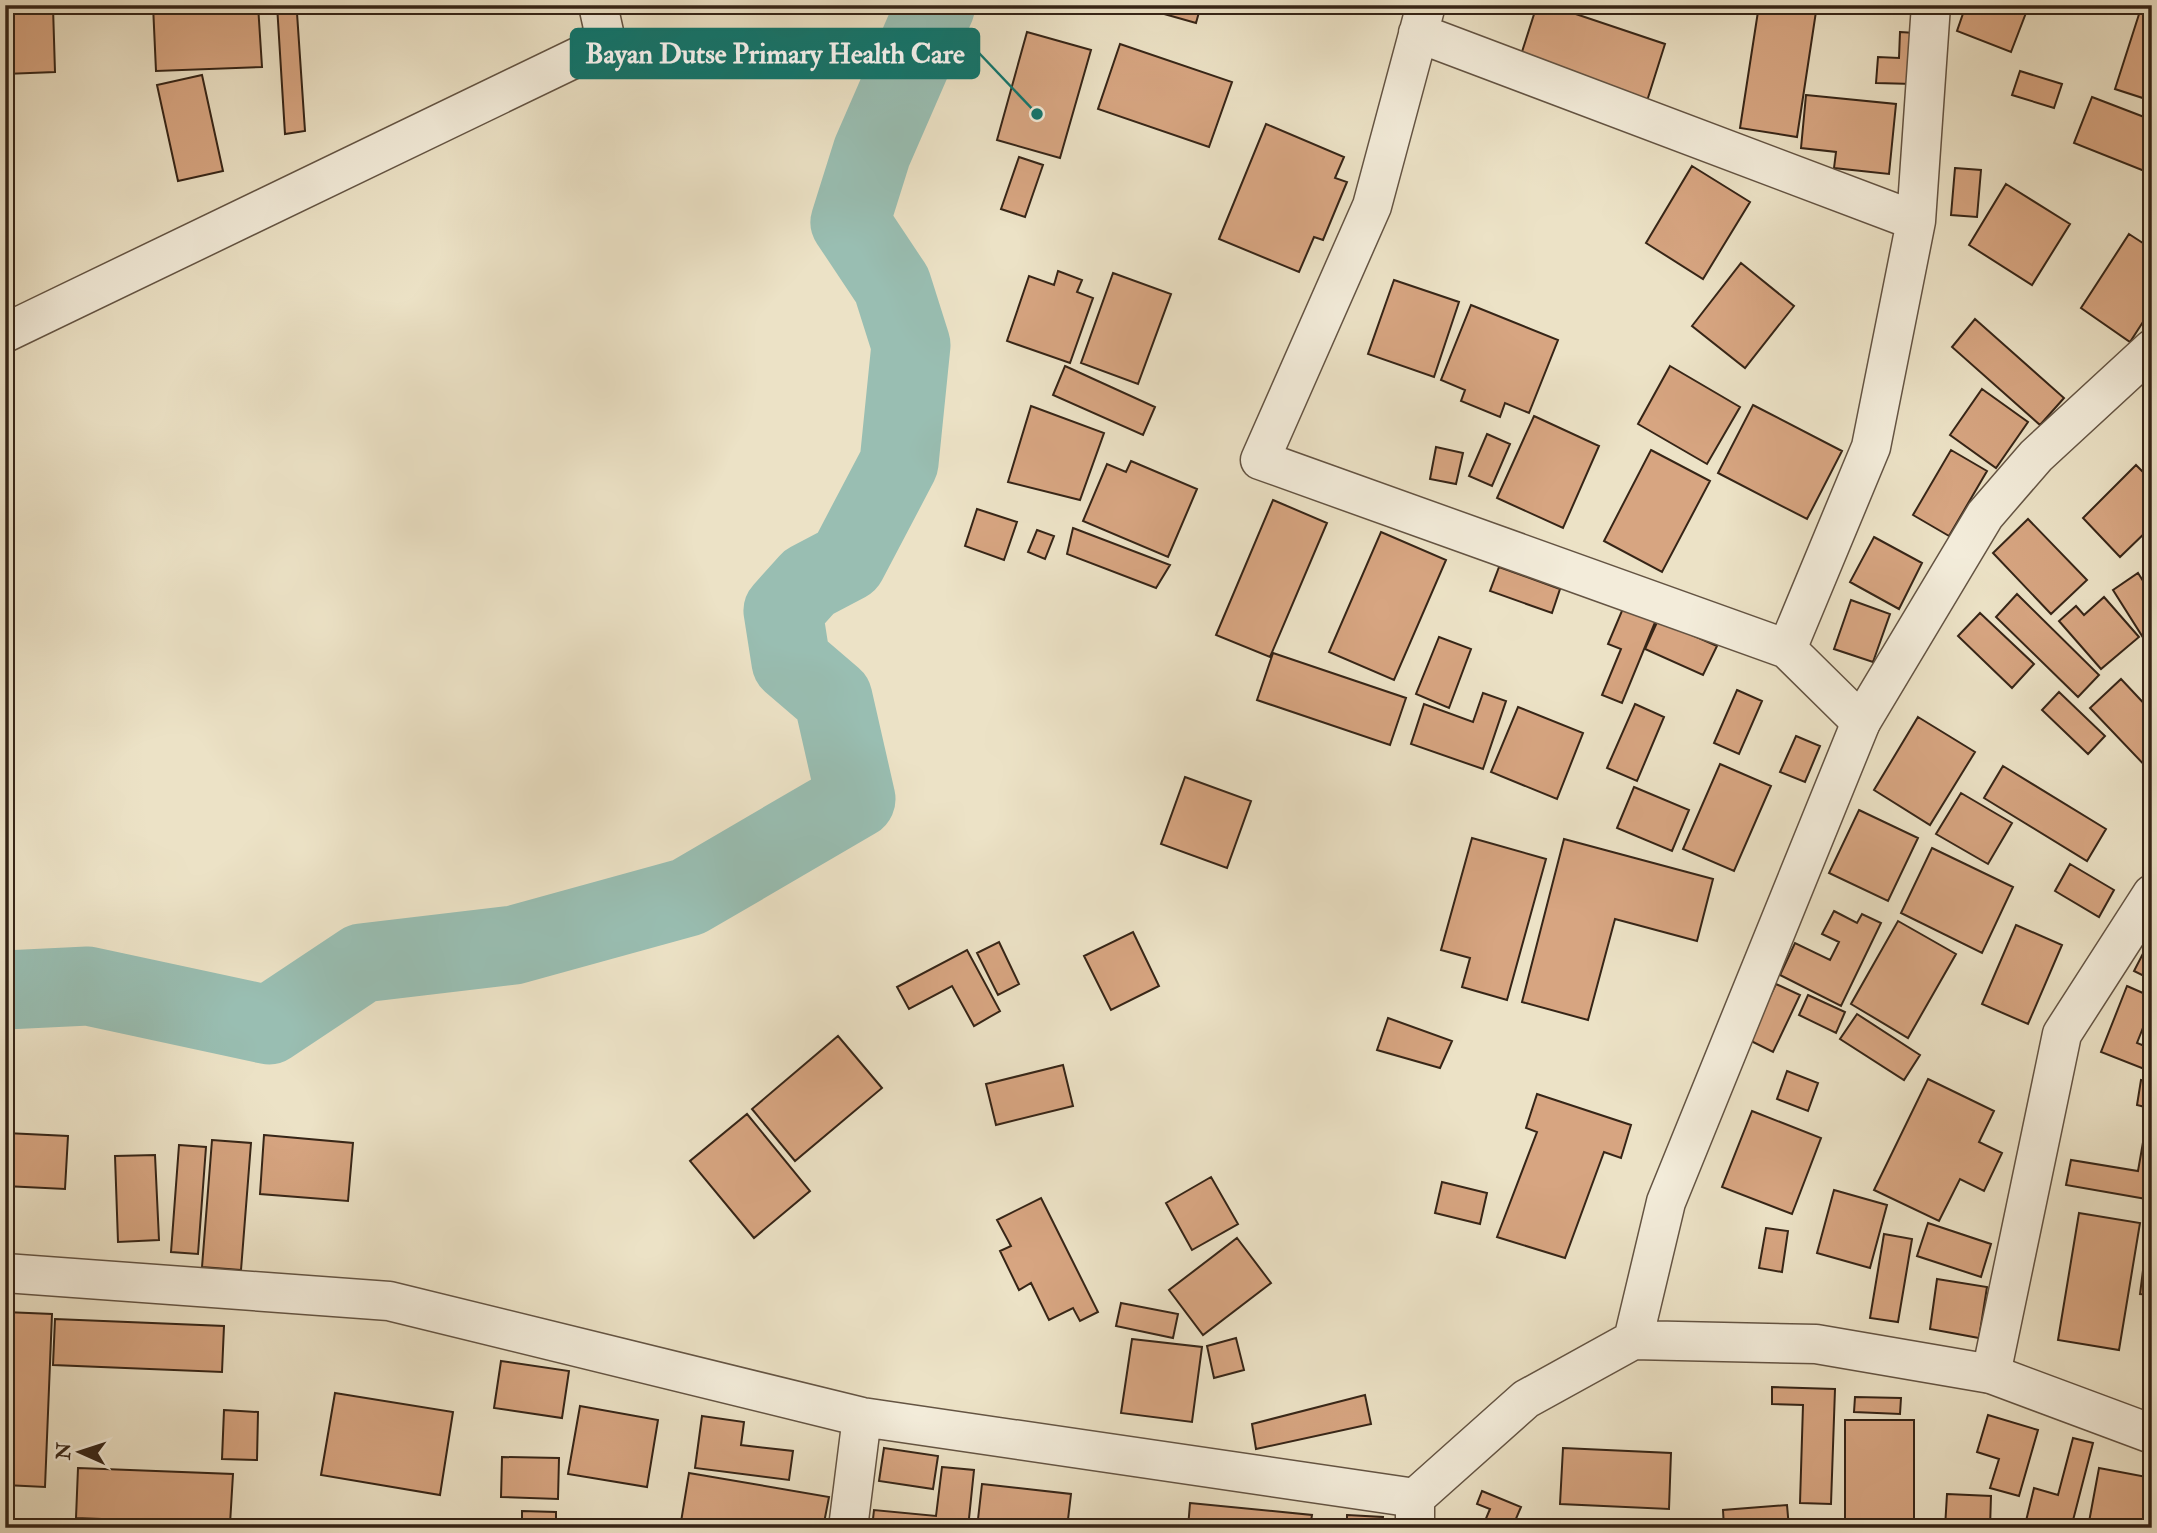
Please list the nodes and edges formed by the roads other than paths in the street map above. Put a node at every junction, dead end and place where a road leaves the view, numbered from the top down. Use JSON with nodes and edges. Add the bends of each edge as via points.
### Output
{"nodes":[{"id":1,"x":598,"y":5,"type":"edge"},
{"id":2,"x":1931,"y":5,"type":"edge"},
{"id":3,"x":1422,"y":19,"type":"edge"},
{"id":4,"x":1916,"y":221,"type":"junction"},
{"id":5,"x":5,"y":333,"type":"edge"},
{"id":6,"x":2152,"y":349,"type":"edge"},
{"id":7,"x":1787,"y":649,"type":"junction"},
{"id":8,"x":1861,"y":722,"type":"junction"},
{"id":9,"x":2152,"y":894,"type":"edge"},
{"id":10,"x":5,"y":1273,"type":"edge"},
{"id":11,"x":1633,"y":1340,"type":"junction"},
{"id":12,"x":1991,"y":1374,"type":"junction"},
{"id":13,"x":862,"y":1417,"type":"junction"},
{"id":14,"x":2152,"y":1434,"type":"edge"},
{"id":15,"x":1415,"y":1513,"type":"edge"},
{"id":16,"x":848,"y":1528,"type":"edge"}],
"edges":[{"from":1,"to":5,"type":"street","via":[[604,32],[590,51]]},
{"from":2,"to":4,"type":"street"},
{"from":3,"to":4,"type":"street"},
{"from":3,"to":7,"type":"street","via":[[1371,206],[1260,460]]},
{"from":4,"to":7,"type":"street","via":[[1871,447]]},
{"from":6,"to":8,"type":"street","via":[[2036,456],[1985,515]]},
{"from":7,"to":8,"type":"street"},
{"from":8,"to":11,"type":"street","via":[[1666,1202]]},
{"from":9,"to":12,"type":"street","via":[[2062,1034]]},
{"from":10,"to":13,"type":"street","via":[[389,1301]]},
{"from":11,"to":12,"type":"street","via":[[1816,1344]]},
{"from":11,"to":15,"type":"street","via":[[1526,1399]]},
{"from":12,"to":14,"type":"street"},
{"from":13,"to":15,"type":"street"},
{"from":13,"to":16,"type":"street"}]}
